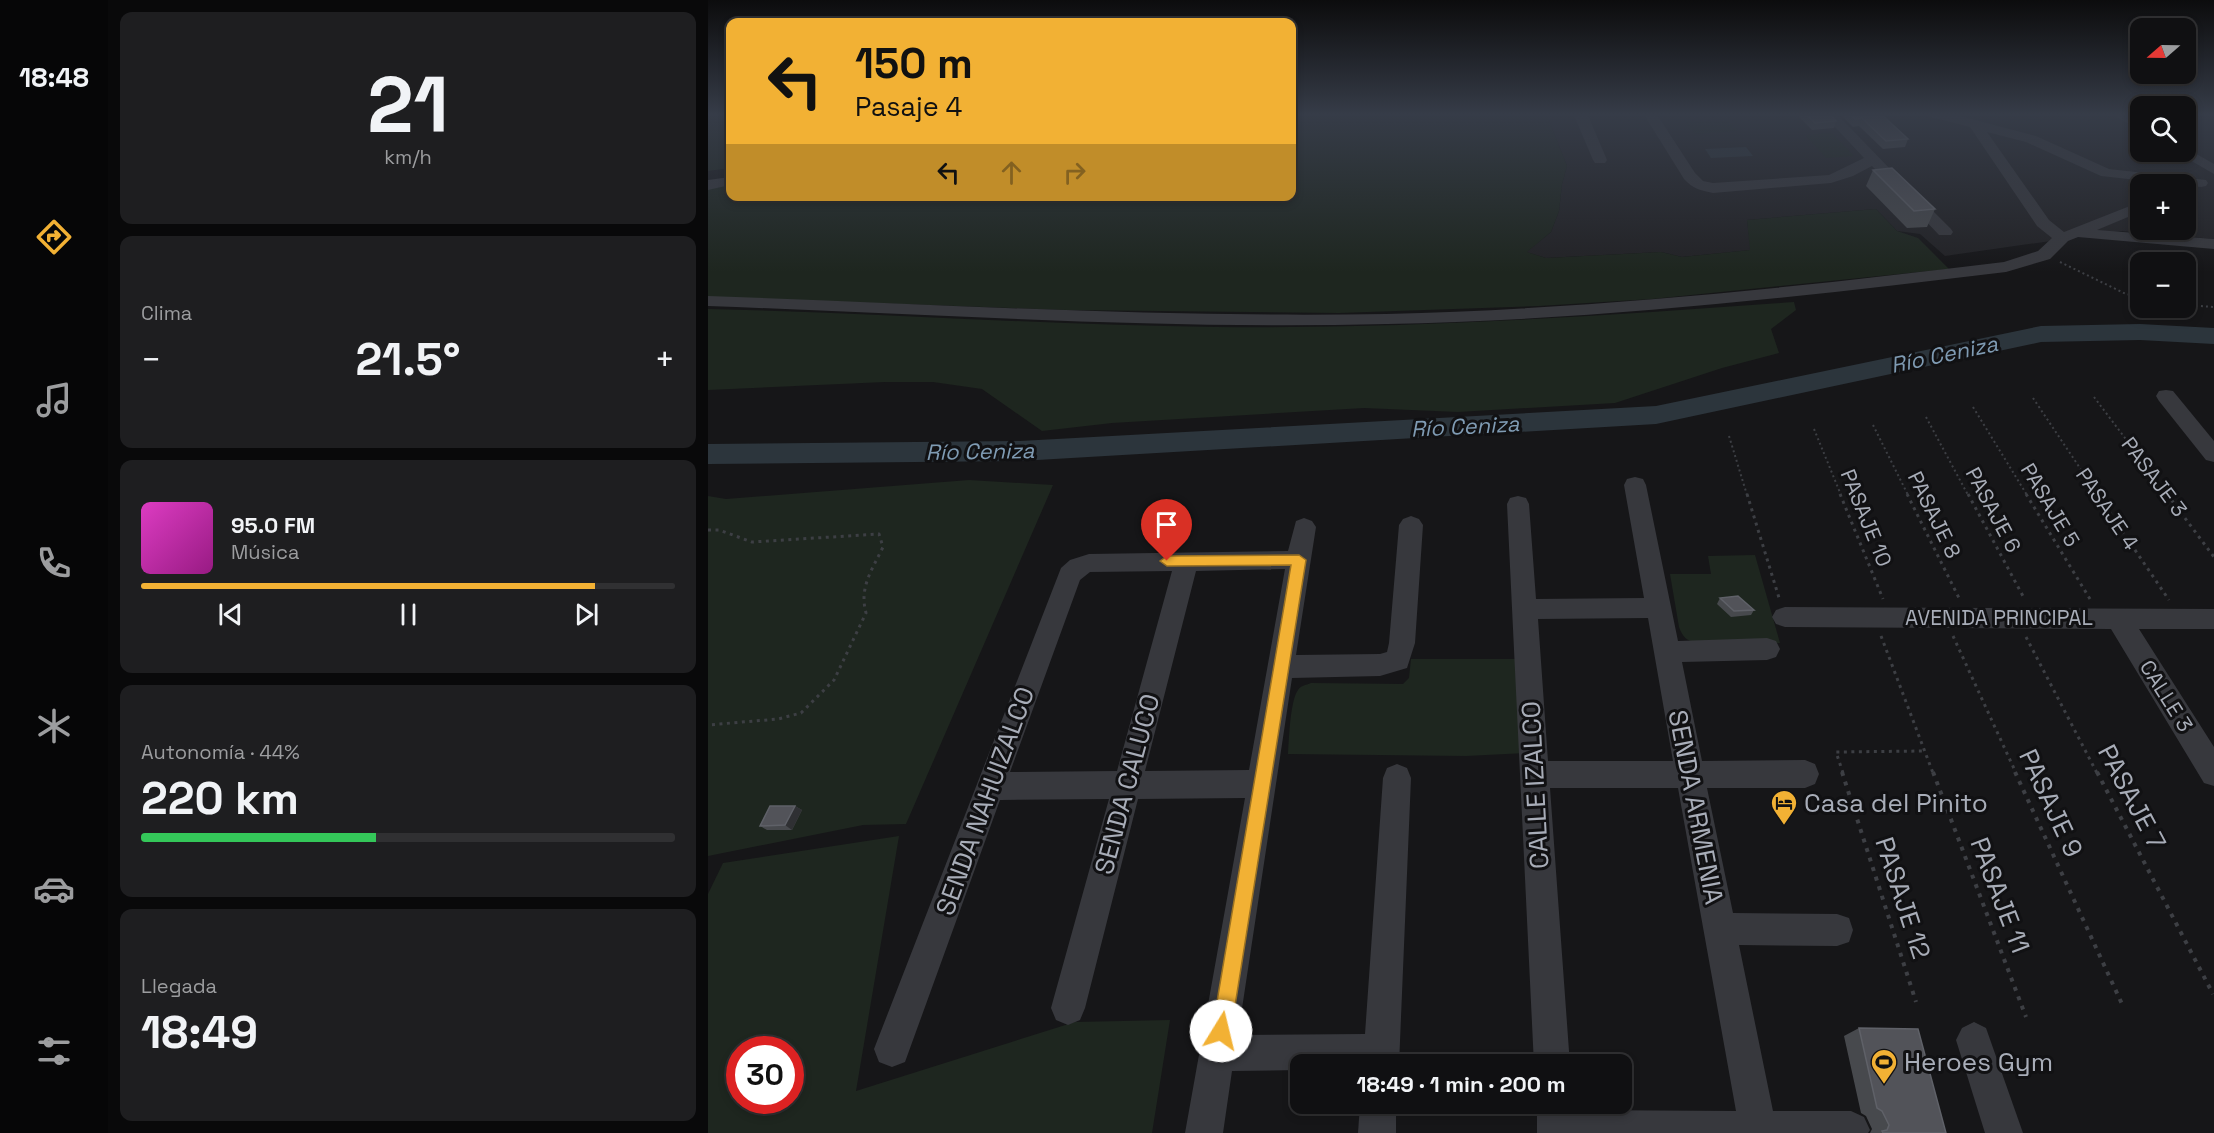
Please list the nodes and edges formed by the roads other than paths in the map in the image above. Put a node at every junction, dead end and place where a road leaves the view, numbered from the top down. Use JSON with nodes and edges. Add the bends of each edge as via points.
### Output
{"nodes":[{"id":1,"x":1683,"y":166,"type":"edge"},
{"id":2,"x":1861,"y":166,"type":"edge"},
{"id":3,"x":1881,"y":166,"type":"edge"},
{"id":4,"x":2004,"y":166,"type":"edge"},
{"id":5,"x":2090,"y":166,"type":"edge"},
{"id":6,"x":726,"y":175,"type":"edge"},
{"id":7,"x":708,"y":177,"type":"edge"},
{"id":8,"x":726,"y":182,"type":"edge"},
{"id":9,"x":2208,"y":182,"type":"edge"},
{"id":10,"x":708,"y":185,"type":"edge"},
{"id":11,"x":2130,"y":211,"type":"edge"},
{"id":12,"x":1945,"y":232,"type":"dead end"},
{"id":13,"x":2068,"y":235,"type":"junction"},
{"id":14,"x":2214,"y":244,"type":"edge"},
{"id":15,"x":708,"y":301,"type":"edge"},
{"id":16,"x":2166,"y":396,"type":"dead end"},
{"id":17,"x":2214,"y":455,"type":"edge"},
{"id":18,"x":1635,"y":484,"type":"dead end"},
{"id":19,"x":1518,"y":504,"type":"dead end"},
{"id":20,"x":1411,"y":525,"type":"dead end"},
{"id":21,"x":1304,"y":527,"type":"dead end"},
{"id":22,"x":1299,"y":560,"type":"junction"},
{"id":23,"x":1187,"y":561,"type":"junction"},
{"id":24,"x":1658,"y":608,"type":"junction"},
{"id":25,"x":1525,"y":609,"type":"junction"},
{"id":26,"x":1785,"y":617,"type":"road end"},
{"id":27,"x":2110,"y":618,"type":"junction"},
{"id":28,"x":2214,"y":619,"type":"edge"},
{"id":29,"x":1767,"y":649,"type":"dead end"},
{"id":30,"x":1667,"y":652,"type":"junction"},
{"id":31,"x":1281,"y":667,"type":"junction"},
{"id":32,"x":2214,"y":773,"type":"edge"},
{"id":33,"x":1805,"y":774,"type":"dead end"},
{"id":34,"x":1535,"y":775,"type":"junction"},
{"id":35,"x":1690,"y":775,"type":"junction"},
{"id":36,"x":1397,"y":778,"type":"dead end"},
{"id":37,"x":1263,"y":784,"type":"junction"},
{"id":38,"x":992,"y":786,"type":"junction"},
{"id":39,"x":1126,"y":786,"type":"junction"},
{"id":40,"x":1720,"y":929,"type":"junction"},
{"id":41,"x":1837,"y":930,"type":"dead end"},
{"id":42,"x":1068,"y":1008,"type":"dead end"},
{"id":43,"x":1974,"y":1040,"type":"dead end"},
{"id":44,"x":892,"y":1049,"type":"dead end"},
{"id":45,"x":1218,"y":1053,"type":"junction"},
{"id":46,"x":1381,"y":1054,"type":"edge"},
{"id":47,"x":1551,"y":1054,"type":"edge"},
{"id":48,"x":1290,"y":1055,"type":"edge"},
{"id":49,"x":1378,"y":1114,"type":"edge"},
{"id":50,"x":1556,"y":1122,"type":"edge"},
{"id":51,"x":1758,"y":1129,"type":"junction"},
{"id":52,"x":1851,"y":1130,"type":"dead end"},
{"id":53,"x":1204,"y":1133,"type":"edge"},
{"id":54,"x":1377,"y":1133,"type":"edge"},
{"id":55,"x":2004,"y":1133,"type":"edge"}],
"edges":[{"from":1,"to":2,"type":"street","via":[[1698,185],[1713,188],[1831,179]]},
{"from":3,"to":12,"type":"street"},
{"from":4,"to":13,"type":"street","via":[[2043,223]]},
{"from":5,"to":9,"type":"street","via":[[2106,173]]},
{"from":6,"to":7,"type":"street"},
{"from":8,"to":10,"type":"street"},
{"from":11,"to":13,"type":"street"},
{"from":13,"to":14,"type":"street"},
{"from":13,"to":15,"type":"street","via":[[2044,255],[2006,267],[1766,295],[1387,319],[1125,317]]},
{"from":16,"to":17,"type":"street"},
{"from":18,"to":24,"type":"street","name":"SENDA ARMENIA"},
{"from":19,"to":25,"type":"street","name":"CALLE IZALCO"},
{"from":20,"to":31,"type":"street","via":[[1398,660],[1380,665]]},
{"from":21,"to":22,"type":"street"},
{"from":22,"to":23,"type":"street"},
{"from":22,"to":31,"type":"street"},
{"from":23,"to":38,"type":"street","name":"SENDA NAHUIZALCO","via":[[1089,563],[1070,575]]},
{"from":23,"to":39,"type":"street","name":"SENDA CALUCO"},
{"from":24,"to":25,"type":"street"},
{"from":24,"to":30,"type":"street","name":"SENDA ARMENIA"},
{"from":25,"to":34,"type":"street","name":"CALLE IZALCO"},
{"from":26,"to":27,"type":"street","name":"AVENIDA PRINCIPAL"},
{"from":27,"to":28,"type":"street","name":"AVENIDA PRINCIPAL"},
{"from":27,"to":32,"type":"street","name":"CALLE 3"},
{"from":29,"to":30,"type":"street"},
{"from":30,"to":35,"type":"street","name":"SENDA ARMENIA"},
{"from":31,"to":37,"type":"street"},
{"from":33,"to":35,"type":"street"},
{"from":34,"to":35,"type":"street"},
{"from":34,"to":47,"type":"street","name":"CALLE IZALCO"},
{"from":35,"to":40,"type":"street","name":"SENDA ARMENIA"},
{"from":36,"to":46,"type":"street"},
{"from":37,"to":39,"type":"street"},
{"from":37,"to":45,"type":"street"},
{"from":38,"to":39,"type":"street"},
{"from":38,"to":44,"type":"street","name":"SENDA NAHUIZALCO"},
{"from":39,"to":42,"type":"street","name":"SENDA CALUCO"},
{"from":40,"to":41,"type":"street"},
{"from":40,"to":51,"type":"street","name":"SENDA ARMENIA"},
{"from":43,"to":55,"type":"street"},
{"from":45,"to":48,"type":"street"},
{"from":45,"to":53,"type":"street"},
{"from":49,"to":54,"type":"street"},
{"from":50,"to":51,"type":"street"},
{"from":51,"to":52,"type":"street"}]}
